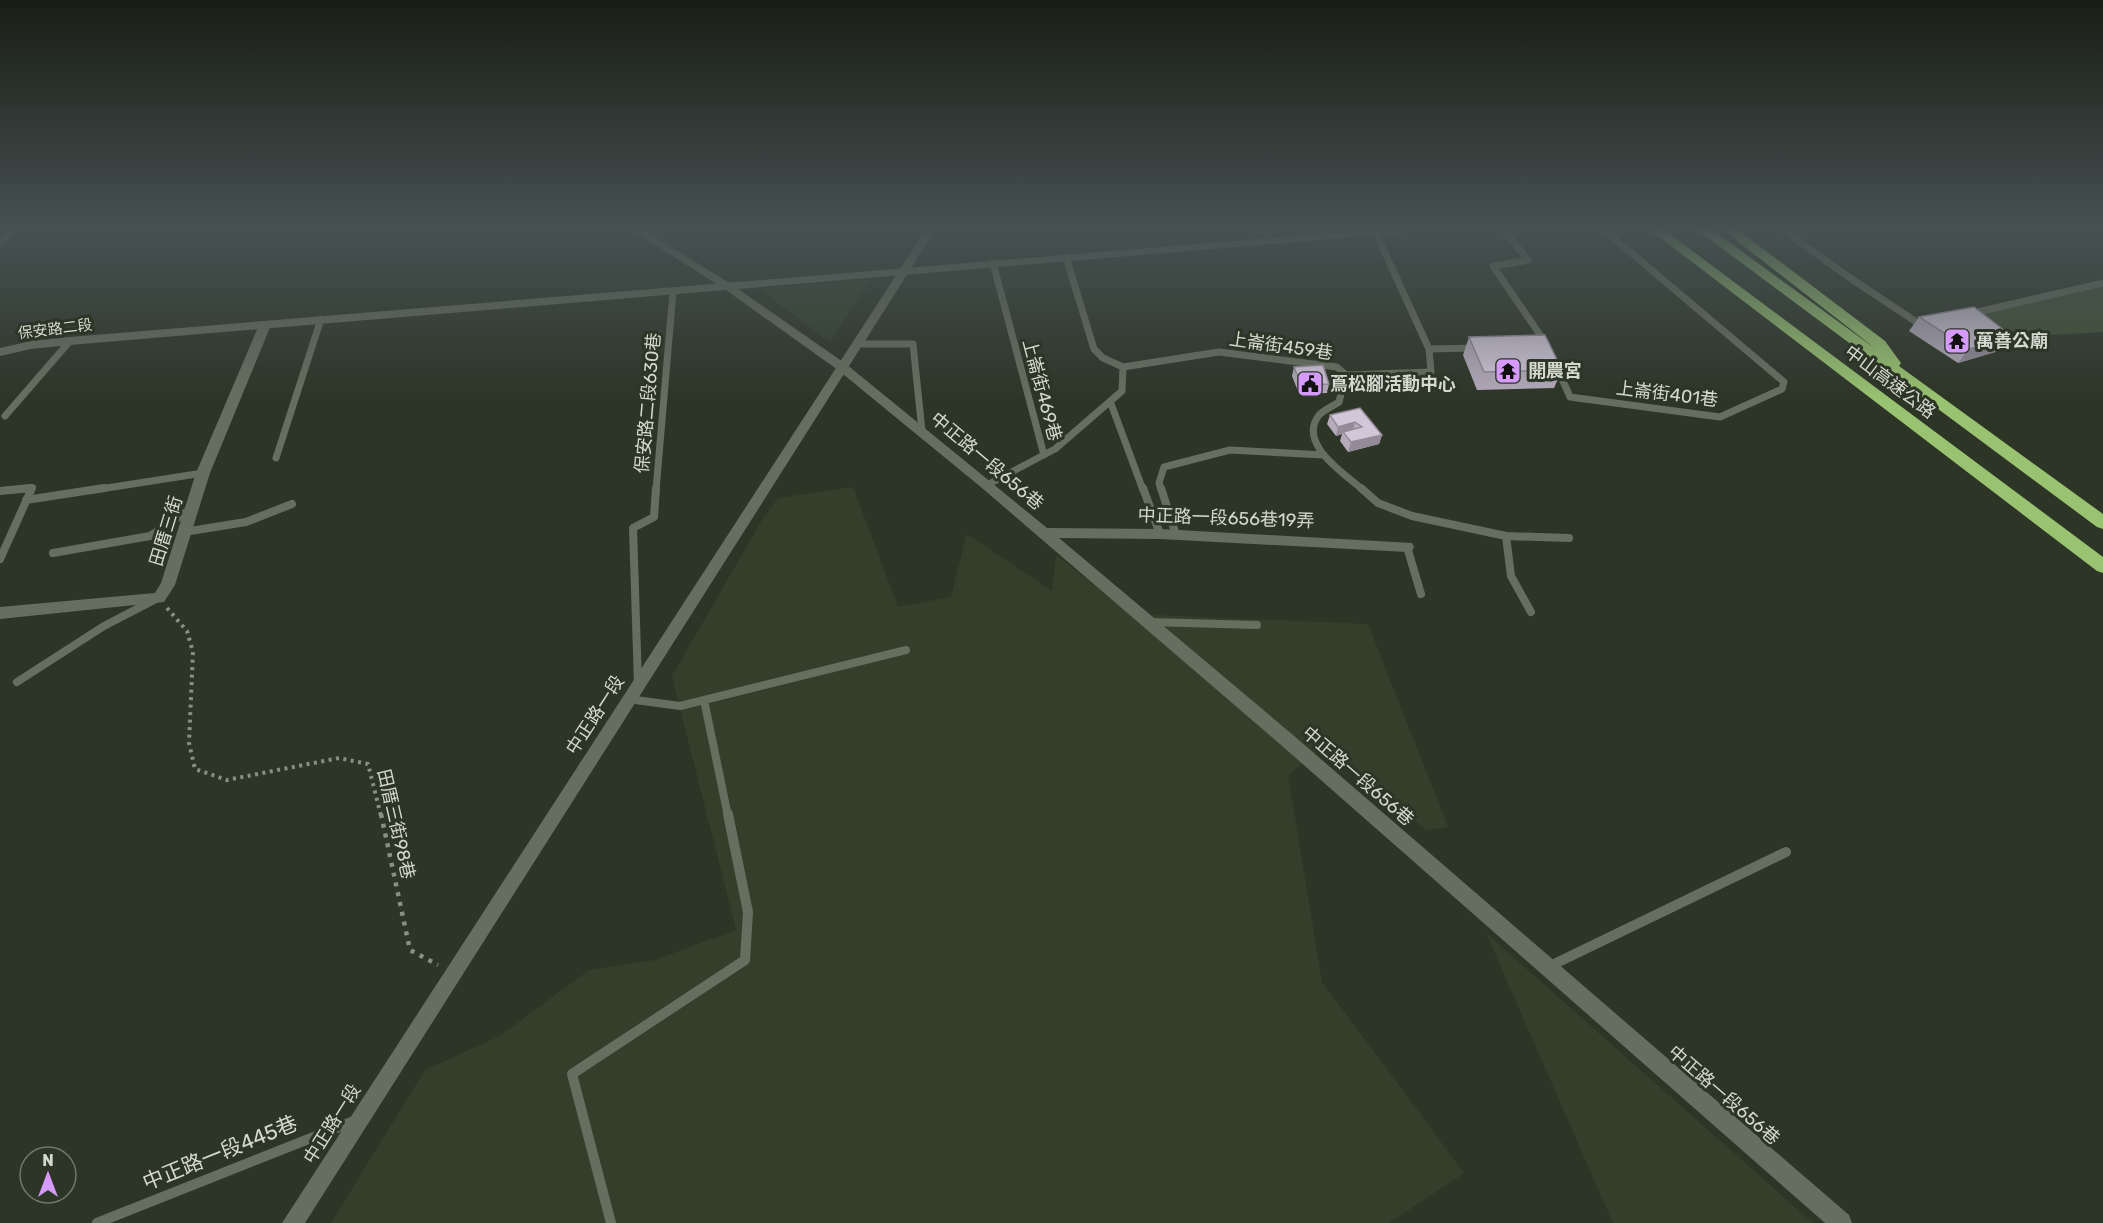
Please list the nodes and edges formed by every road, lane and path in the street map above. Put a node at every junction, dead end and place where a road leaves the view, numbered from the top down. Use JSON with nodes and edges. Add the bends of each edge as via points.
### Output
{"nodes":[{"id":1,"x":727,"y":286,"type":"joint"},
{"id":2,"x":893,"y":286,"type":"edge"},
{"id":3,"x":999,"y":286,"type":"edge"},
{"id":4,"x":1075,"y":286,"type":"edge"},
{"id":5,"x":1400,"y":286,"type":"edge"},
{"id":6,"x":1507,"y":286,"type":"edge"},
{"id":7,"x":1671,"y":286,"type":"edge"},
{"id":8,"x":1731,"y":286,"type":"edge"},
{"id":9,"x":1780,"y":286,"type":"edge"},
{"id":10,"x":1804,"y":286,"type":"edge"},
{"id":11,"x":1860,"y":286,"type":"edge"},
{"id":12,"x":2090,"y":286,"type":"edge"},
{"id":13,"x":673,"y":292,"type":"junction"},
{"id":14,"x":1964,"y":315,"type":"edge"},
{"id":15,"x":321,"y":319,"type":"junction"},
{"id":16,"x":1932,"y":322,"type":"edge"},
{"id":17,"x":265,"y":325,"type":"junction"},
{"id":18,"x":70,"y":341,"type":"junction"},
{"id":19,"x":856,"y":344,"type":"junction"},
{"id":20,"x":1548,"y":346,"type":"junction"},
{"id":21,"x":1536,"y":347,"type":"edge"},
{"id":22,"x":1488,"y":348,"type":"edge"},
{"id":23,"x":1429,"y":349,"type":"junction"},
{"id":24,"x":0,"y":352,"type":"edge"},
{"id":25,"x":842,"y":367,"type":"junction"},
{"id":26,"x":1123,"y":367,"type":"junction"},
{"id":27,"x":1346,"y":375,"type":"junction"},
{"id":28,"x":1905,"y":379,"type":"junction"},
{"id":29,"x":1110,"y":401,"type":"junction"},
{"id":30,"x":5,"y":416,"type":"dead end"},
{"id":31,"x":922,"y":431,"type":"junction"},
{"id":32,"x":1044,"y":455,"type":"junction"},
{"id":33,"x":1324,"y":455,"type":"junction"},
{"id":34,"x":276,"y":458,"type":"dead end"},
{"id":35,"x":203,"y":473,"type":"junction"},
{"id":36,"x":987,"y":485,"type":"junction"},
{"id":37,"x":0,"y":491,"type":"edge"},
{"id":38,"x":26,"y":500,"type":"junction"},
{"id":39,"x":292,"y":504,"type":"dead end"},
{"id":40,"x":192,"y":509,"type":"junction"},
{"id":41,"x":2103,"y":523,"type":"edge"},
{"id":42,"x":184,"y":532,"type":"junction"},
{"id":43,"x":1043,"y":533,"type":"junction"},
{"id":44,"x":1160,"y":534,"type":"junction"},
{"id":45,"x":1176,"y":535,"type":"junction"},
{"id":46,"x":1506,"y":536,"type":"junction"},
{"id":47,"x":1569,"y":538,"type":"dead end"},
{"id":48,"x":1407,"y":546,"type":"joint"},
{"id":49,"x":53,"y":553,"type":"dead end"},
{"id":50,"x":0,"y":559,"type":"edge"},
{"id":51,"x":2103,"y":566,"type":"edge"},
{"id":52,"x":1421,"y":594,"type":"dead end"},
{"id":53,"x":159,"y":598,"type":"junction"},
{"id":54,"x":1531,"y":612,"type":"dead end"},
{"id":55,"x":0,"y":613,"type":"edge"},
{"id":56,"x":1149,"y":622,"type":"junction"},
{"id":57,"x":1257,"y":625,"type":"dead end"},
{"id":58,"x":906,"y":650,"type":"dead end"},
{"id":59,"x":18,"y":682,"type":"dead end"},
{"id":60,"x":638,"y":684,"type":"junction"},
{"id":61,"x":628,"y":699,"type":"junction"},
{"id":62,"x":704,"y":700,"type":"junction"},
{"id":63,"x":1786,"y":852,"type":"dead end"},
{"id":64,"x":1548,"y":967,"type":"junction"},
{"id":65,"x":452,"y":973,"type":"junction"},
{"id":66,"x":357,"y":1120,"type":"junction"},
{"id":67,"x":97,"y":1223,"type":"edge"},
{"id":68,"x":293,"y":1223,"type":"edge"},
{"id":69,"x":611,"y":1223,"type":"edge"},
{"id":70,"x":1841,"y":1223,"type":"edge"}],
"edges":[{"from":1,"to":13,"type":"street","name":"保安路二段"},
{"from":1,"to":25,"type":"street","name":"中正路一段656巷"},
{"from":2,"to":19,"type":"street","name":"中正路一段"},
{"from":3,"to":32,"type":"lane","name":"上崙街469巷"},
{"from":4,"to":26,"type":"lane","via":[[1094,349]]},
{"from":5,"to":23,"type":"lane"},
{"from":6,"to":20,"type":"lane","name":"上崙街401巷"},
{"from":7,"to":20,"type":"lane","name":"上崙街401巷","via":[[1784,382],[1782,389],[1720,417],[1570,397]]},
{"from":8,"to":51,"type":"highway","name":"中山高速公路"},
{"from":9,"to":28,"type":"highway","name":"中山高速公路"},
{"from":10,"to":28,"type":"highway","via":[[1880,344]]},
{"from":11,"to":16,"type":"lane","via":[[1921,325]]},
{"from":12,"to":14,"type":"lane"},
{"from":13,"to":15,"type":"street","name":"保安路二段"},
{"from":13,"to":60,"type":"lane","name":"保安路二段630巷","via":[[654,517],[633,528]]},
{"from":15,"to":17,"type":"street","name":"保安路二段"},
{"from":15,"to":34,"type":"lane"},
{"from":17,"to":18,"type":"street","name":"保安路二段"},
{"from":17,"to":35,"type":"street","name":"田厝三街"},
{"from":18,"to":24,"type":"street","name":"保安路二段"},
{"from":18,"to":30,"type":"lane"},
{"from":19,"to":25,"type":"street","name":"中正路一段"},
{"from":19,"to":31,"type":"lane","via":[[913,344]]},
{"from":20,"to":21,"type":"lane"},
{"from":22,"to":23,"type":"lane"},
{"from":23,"to":27,"type":"lane","via":[[1431,372]]},
{"from":25,"to":31,"type":"street","name":"中正路一段656巷"},
{"from":25,"to":60,"type":"street","name":"中正路一段"},
{"from":26,"to":27,"type":"lane","name":"上崙街459巷","via":[[1220,352],[1337,367]]},
{"from":26,"to":29,"type":"lane","via":[[1122,391]]},
{"from":27,"to":33,"type":"lane","name":"上崙街459巷","via":[[1339,402],[1320,414],[1313,428],[1316,444]]},
{"from":28,"to":41,"type":"highway","name":"中山高速公路"},
{"from":29,"to":32,"type":"lane"},
{"from":29,"to":44,"type":"lane"},
{"from":31,"to":36,"type":"street","name":"中正路一段656巷"},
{"from":32,"to":36,"type":"lane"},
{"from":33,"to":45,"type":"lane","via":[[1230,450],[1164,467],[1159,483]]},
{"from":33,"to":46,"type":"lane","name":"上崙街459巷","via":[[1378,503],[1412,516]]},
{"from":35,"to":38,"type":"lane"},
{"from":35,"to":40,"type":"street","name":"田厝三街"},
{"from":36,"to":43,"type":"street","name":"中正路一段656巷"},
{"from":37,"to":38,"type":"lane","via":[[32,488]]},
{"from":38,"to":50,"type":"lane"},
{"from":39,"to":42,"type":"lane","via":[[246,522]]},
{"from":40,"to":42,"type":"street","name":"田厝三街"},
{"from":40,"to":49,"type":"lane","via":[[150,536]]},
{"from":42,"to":53,"type":"street","name":"田厝三街","via":[[168,585]]},
{"from":43,"to":44,"type":"street","name":"中正路一段656巷19弄"},
{"from":43,"to":56,"type":"street","name":"中正路一段656巷"},
{"from":44,"to":45,"type":"street","name":"中正路一段656巷19弄"},
{"from":45,"to":48,"type":"street","name":"中正路一段656巷19弄"},
{"from":46,"to":47,"type":"lane","name":"上崙街459巷"},
{"from":46,"to":54,"type":"lane","via":[[1511,576]]},
{"from":48,"to":52,"type":"lane"},
{"from":53,"to":55,"type":"street"},
{"from":53,"to":59,"type":"lane","via":[[104,626]]},
{"from":53,"to":65,"type":"path","name":"田厝三街98巷","via":[[187,631],[193,652],[189,743],[195,769],[227,780],[339,758],[368,764],[410,950]]},
{"from":56,"to":57,"type":"lane"},
{"from":56,"to":64,"type":"street","name":"中正路一段656巷"},
{"from":58,"to":62,"type":"lane"},
{"from":60,"to":61,"type":"street","name":"中正路一段"},
{"from":61,"to":62,"type":"lane","via":[[680,706]]},
{"from":61,"to":65,"type":"street","name":"中正路一段"},
{"from":62,"to":69,"type":"lane","via":[[748,912],[745,960],[572,1074]]},
{"from":63,"to":64,"type":"lane"},
{"from":64,"to":70,"type":"street","name":"中正路一段656巷"},
{"from":65,"to":66,"type":"street","name":"中正路一段"},
{"from":66,"to":67,"type":"lane","name":"中正路一段445巷"},
{"from":66,"to":68,"type":"street","name":"中正路一段"}]}
